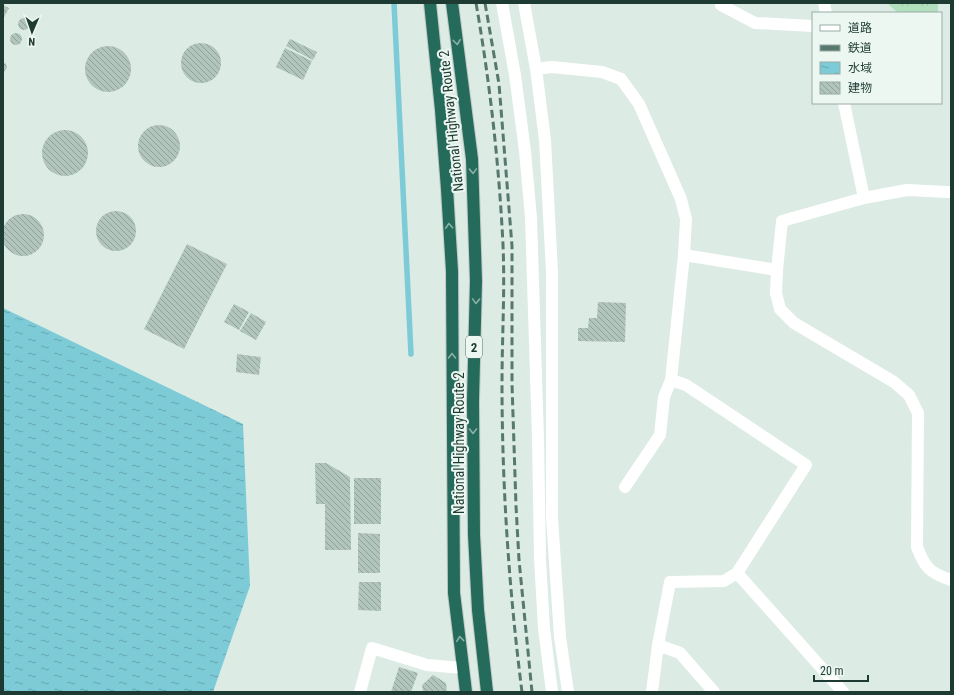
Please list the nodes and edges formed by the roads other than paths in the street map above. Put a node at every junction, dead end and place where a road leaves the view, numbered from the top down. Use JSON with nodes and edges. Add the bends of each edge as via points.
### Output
{"nodes":[{"id":1,"x":430,"y":3,"type":"edge"},
{"id":2,"x":452,"y":3,"type":"edge"},
{"id":3,"x":502,"y":3,"type":"edge"},
{"id":4,"x":524,"y":3,"type":"edge"},
{"id":5,"x":721,"y":3,"type":"edge"},
{"id":6,"x":812,"y":26,"type":"edge"},
{"id":7,"x":536,"y":69,"type":"junction"},
{"id":8,"x":844,"y":104,"type":"edge"},
{"id":9,"x":948,"y":192,"type":"dead end"},
{"id":10,"x":864,"y":198,"type":"junction"},
{"id":11,"x":684,"y":256,"type":"junction"},
{"id":12,"x":777,"y":270,"type":"junction"},
{"id":13,"x":671,"y":380,"type":"junction"},
{"id":14,"x":625,"y":487,"type":"dead end"},
{"id":15,"x":737,"y":573,"type":"junction"},
{"id":16,"x":951,"y":580,"type":"edge"},
{"id":17,"x":658,"y":645,"type":"junction"},
{"id":18,"x":463,"y":668,"type":"junction"},
{"id":19,"x":360,"y":692,"type":"edge"},
{"id":20,"x":466,"y":692,"type":"edge"},
{"id":21,"x":487,"y":692,"type":"edge"},
{"id":22,"x":552,"y":692,"type":"edge"},
{"id":23,"x":568,"y":692,"type":"edge"},
{"id":24,"x":652,"y":692,"type":"edge"},
{"id":25,"x":714,"y":692,"type":"edge"},
{"id":26,"x":843,"y":692,"type":"edge"}],
"edges":[{"from":18,"to":1,"type":"highway","name":"National Highway Route 2","number":"2","one_way":true,"via":[[454,593],[448,189]]},
{"from":2,"to":21,"type":"highway","name":"National Highway Route 2","number":"2","one_way":true,"via":[[472,159],[476,282],[473,401],[474,535],[478,610]]},
{"from":3,"to":22,"type":"street","via":[[515,75],[531,218],[540,559],[544,628]]},
{"from":4,"to":7,"type":"street"},
{"from":5,"to":6,"type":"street","via":[[755,23]]},
{"from":7,"to":11,"type":"street","via":[[552,67],[602,72],[621,79],[639,104],[681,199],[686,219]]},
{"from":7,"to":23,"type":"street","via":[[545,140],[552,272],[552,518],[560,637]]},
{"from":8,"to":10,"type":"street"},
{"from":9,"to":10,"type":"street","via":[[908,190]]},
{"from":10,"to":12,"type":"street","via":[[782,221]]},
{"from":11,"to":12,"type":"street"},
{"from":11,"to":13,"type":"street"},
{"from":12,"to":16,"type":"street","via":[[776,293],[780,309],[794,323],[894,382],[909,395],[918,413],[917,547],[923,562],[935,575]]},
{"from":13,"to":14,"type":"street","via":[[664,397],[660,435]]},
{"from":13,"to":15,"type":"street","via":[[686,385],[806,466]]},
{"from":15,"to":17,"type":"street","via":[[724,581],[670,582]]},
{"from":15,"to":26,"type":"street"},
{"from":17,"to":24,"type":"street"},
{"from":17,"to":25,"type":"street","via":[[680,653]]},
{"from":18,"to":19,"type":"street","via":[[427,664],[372,648]]},
{"from":18,"to":20,"type":"highway","name":"National Highway Route 2","number":"2"}]}
